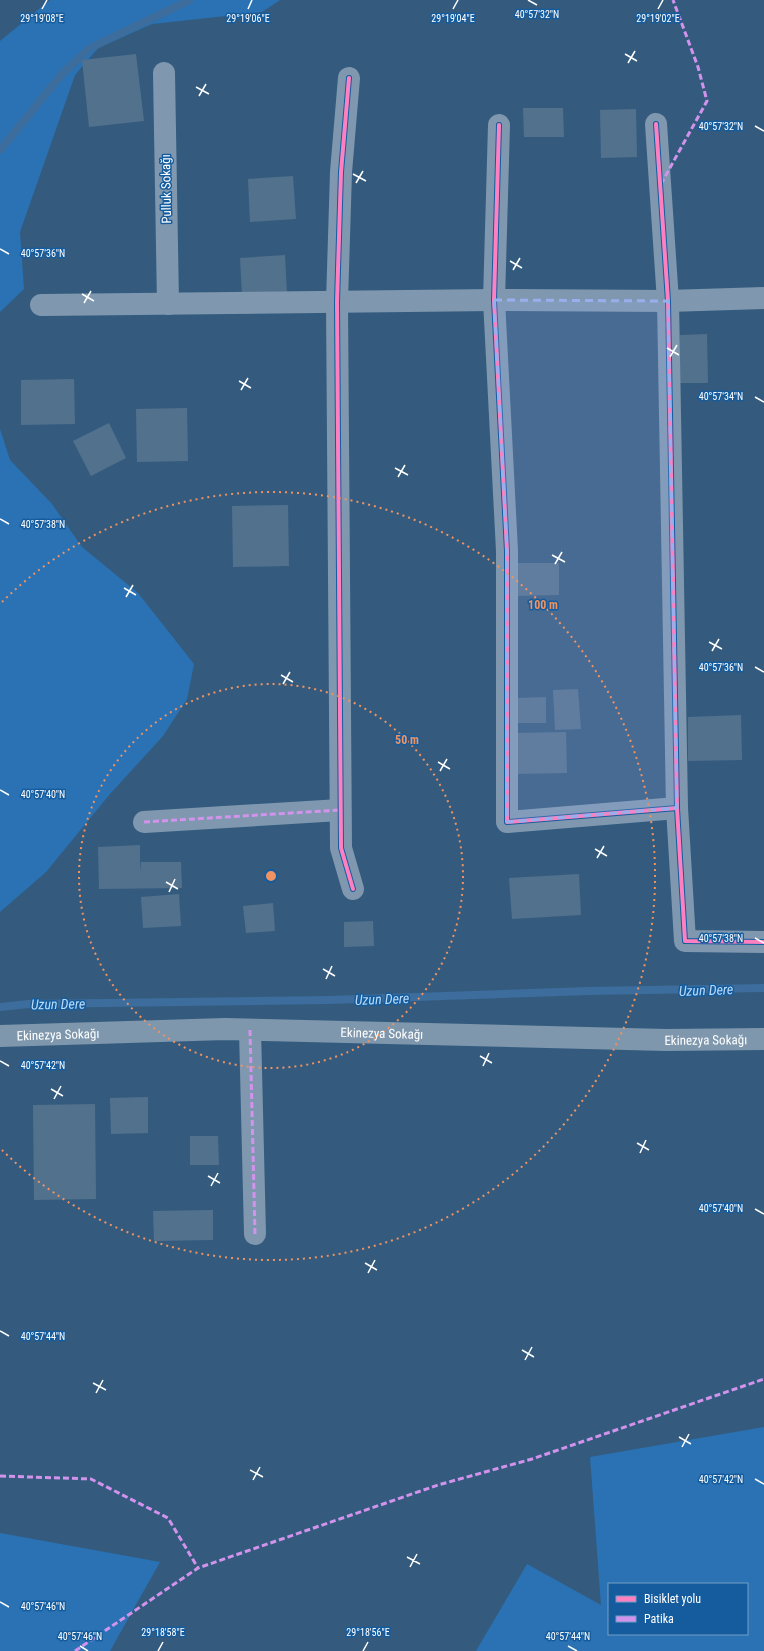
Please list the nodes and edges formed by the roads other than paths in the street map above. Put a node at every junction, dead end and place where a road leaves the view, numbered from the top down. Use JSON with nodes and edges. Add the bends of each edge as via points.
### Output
{"nodes":[{"id":1,"x":164,"y":73,"type":"dead end"},
{"id":2,"x":349,"y":78,"type":"dead end"},
{"id":3,"x":499,"y":124,"type":"dead end"},
{"id":4,"x":656,"y":124,"type":"dead end"},
{"id":5,"x":764,"y":298,"type":"edge"},
{"id":6,"x":494,"y":300,"type":"junction"},
{"id":7,"x":668,"y":301,"type":"junction"},
{"id":8,"x":337,"y":302,"type":"junction"},
{"id":9,"x":168,"y":304,"type":"junction"},
{"id":10,"x":41,"y":305,"type":"dead end"},
{"id":11,"x":677,"y":808,"type":"junction"},
{"id":12,"x":340,"y":810,"type":"junction"},
{"id":13,"x":144,"y":822,"type":"dead end"},
{"id":14,"x":353,"y":889,"type":"dead end"},
{"id":15,"x":764,"y":942,"type":"edge"},
{"id":16,"x":250,"y":1030,"type":"junction"},
{"id":17,"x":0,"y":1036,"type":"edge"},
{"id":18,"x":764,"y":1039,"type":"edge"},
{"id":19,"x":255,"y":1234,"type":"dead end"}],
"edges":[{"from":1,"to":9,"type":"street","name":"Pulluk Sokağı"},
{"from":2,"to":8,"type":"street","via":[[341,172]]},
{"from":3,"to":6,"type":"street"},
{"from":4,"to":7,"type":"street"},
{"from":5,"to":7,"type":"street"},
{"from":6,"to":7,"type":"street"},
{"from":6,"to":8,"type":"street"},
{"from":6,"to":11,"type":"street","via":[[507,551],[507,822]]},
{"from":7,"to":11,"type":"street"},
{"from":8,"to":9,"type":"street"},
{"from":8,"to":12,"type":"street"},
{"from":9,"to":10,"type":"street"},
{"from":11,"to":15,"type":"street","via":[[685,941]]},
{"from":12,"to":13,"type":"street"},
{"from":12,"to":14,"type":"street","via":[[341,848]]},
{"from":16,"to":17,"type":"main road","name":"Ekinezya Sokağı"},
{"from":16,"to":18,"type":"main road","name":"Ekinezya Sokağı","via":[[666,1040]]},
{"from":16,"to":19,"type":"street"}]}
